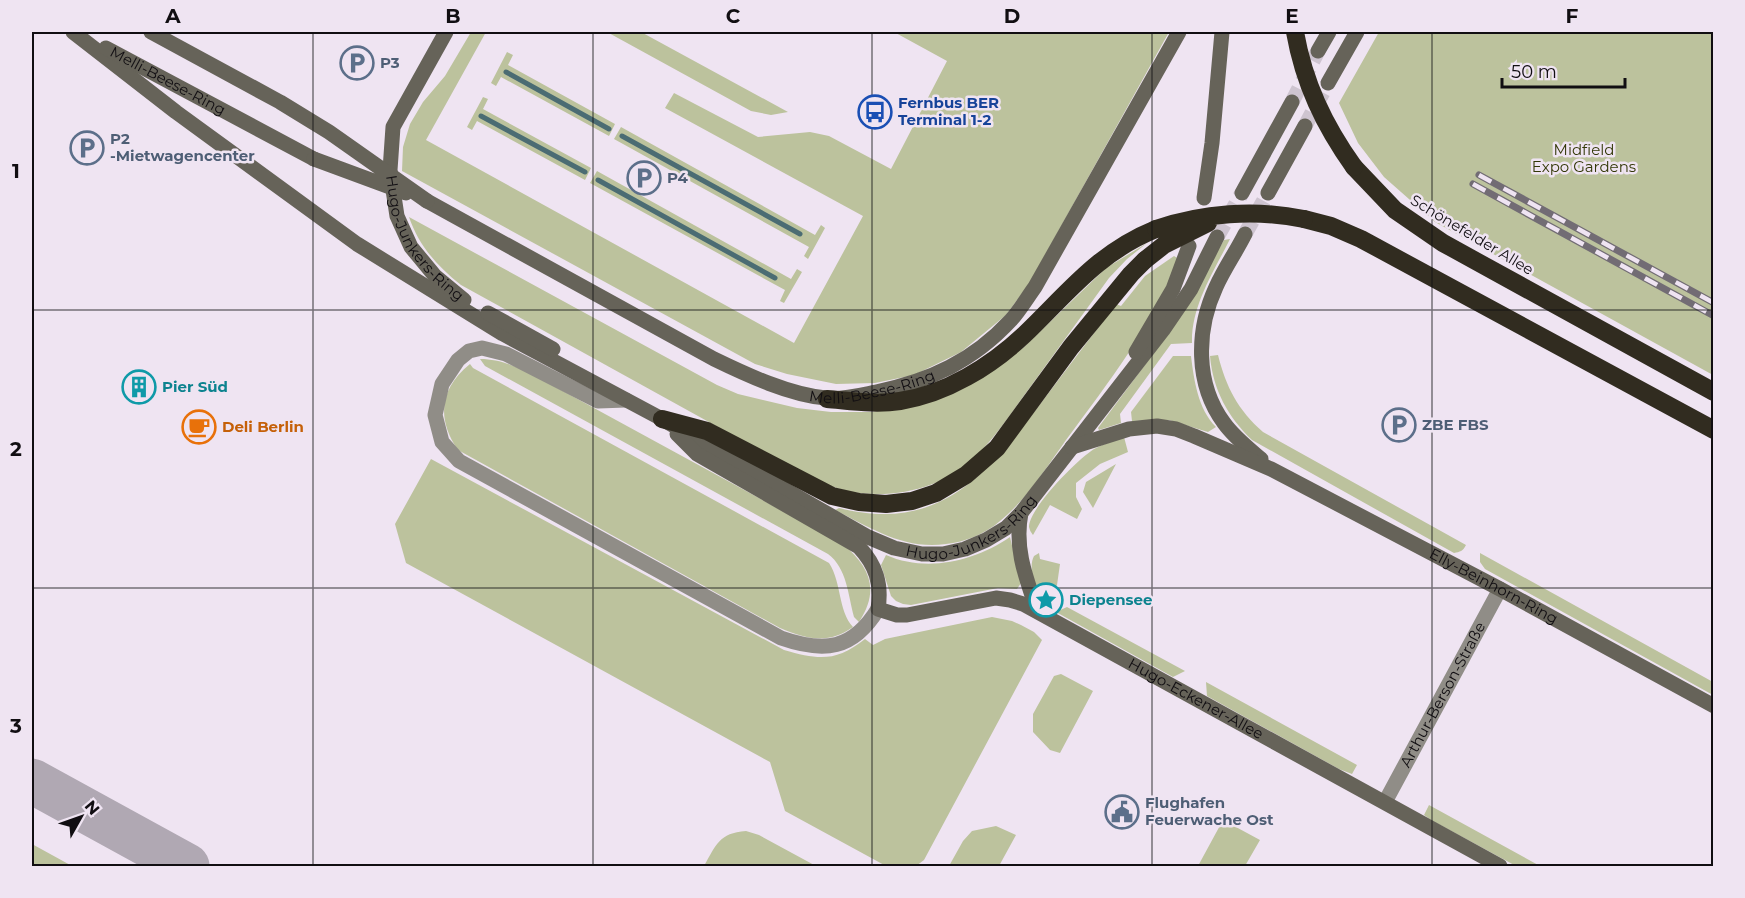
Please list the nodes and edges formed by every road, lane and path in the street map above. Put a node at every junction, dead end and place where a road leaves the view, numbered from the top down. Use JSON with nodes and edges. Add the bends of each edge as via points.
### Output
{"nodes":[{"id":1,"x":74,"y":32,"type":"edge"},
{"id":2,"x":151,"y":32,"type":"edge"},
{"id":3,"x":446,"y":32,"type":"edge"},
{"id":4,"x":1179,"y":32,"type":"edge"},
{"id":5,"x":1222,"y":32,"type":"edge"},
{"id":6,"x":1295,"y":32,"type":"edge"},
{"id":7,"x":1329,"y":32,"type":"edge"},
{"id":8,"x":1357,"y":32,"type":"edge"},
{"id":9,"x":1318,"y":51,"type":"tunnel mouth"},
{"id":10,"x":1329,"y":83,"type":"tunnel mouth"},
{"id":11,"x":1292,"y":102,"type":"tunnel mouth"},
{"id":12,"x":1305,"y":126,"type":"tunnel mouth"},
{"id":13,"x":1242,"y":193,"type":"tunnel mouth"},
{"id":14,"x":1268,"y":193,"type":"tunnel mouth"},
{"id":15,"x":1204,"y":198,"type":"dead end"},
{"id":16,"x":427,"y":201,"type":"junction"},
{"id":17,"x":1226,"y":215,"type":"junction"},
{"id":18,"x":1245,"y":234,"type":"tunnel mouth"},
{"id":19,"x":1217,"y":237,"type":"tunnel mouth"},
{"id":20,"x":1189,"y":246,"type":"dead end"},
{"id":21,"x":1713,"y":392,"type":"edge"},
{"id":22,"x":827,"y":399,"type":"junction"},
{"id":23,"x":626,"y":400,"type":"junction"},
{"id":24,"x":662,"y":419,"type":"junction"},
{"id":25,"x":1092,"y":420,"type":"junction"},
{"id":26,"x":1713,"y":430,"type":"edge"},
{"id":27,"x":1072,"y":447,"type":"junction"},
{"id":28,"x":1271,"y":469,"type":"junction"},
{"id":29,"x":1021,"y":513,"type":"junction"},
{"id":30,"x":1500,"y":589,"type":"junction"},
{"id":31,"x":878,"y":609,"type":"junction"},
{"id":32,"x":1037,"y":610,"type":"junction"},
{"id":33,"x":1713,"y":706,"type":"edge"},
{"id":34,"x":1385,"y":802,"type":"junction"},
{"id":35,"x":1500,"y":867,"type":"edge"}],
"edges":[{"from":1,"to":16,"type":"street","name":"Melli-Beese-Ring","bridge":true,"via":[[314,159]]},
{"from":1,"to":23,"type":"street","name":"Hugo-Junkers-Ring","via":[[357,244],[503,334]]},
{"from":2,"to":16,"type":"street","name":"Melli-Beese-Ring","bridge":true,"via":[[280,102]]},
{"from":3,"to":23,"type":"street","name":"Hugo-Junkers-Ring","via":[[393,127],[390,170],[403,231],[421,261],[458,297],[608,378]]},
{"from":4,"to":22,"type":"street","name":"Melli-Beese-Ring","via":[[1035,287],[1011,320],[961,362],[928,379],[868,394]]},
{"from":5,"to":15,"type":"street"},
{"from":6,"to":21,"type":"highway","name":"Schönefelder Allee","bridge":true,"via":[[1309,88],[1336,142],[1395,210],[1443,243]]},
{"from":7,"to":9,"type":"street"},
{"from":8,"to":10,"type":"street"},
{"from":11,"to":13,"type":"street"},
{"from":12,"to":14,"type":"street"},
{"from":16,"to":22,"type":"street","name":"Melli-Beese-Ring","via":[[714,359],[762,381]]},
{"from":17,"to":22,"type":"highway","bridge":true,"via":[[1204,216],[1155,229],[1101,259],[1023,336],[966,378],[901,401]]},
{"from":17,"to":24,"type":"highway","bridge":true,"via":[[1185,233],[1145,260],[1077,339],[997,448],[966,475],[936,493],[886,504],[832,496],[707,431]]},
{"from":17,"to":26,"type":"highway","bridge":true,"via":[[1263,213],[1305,219],[1361,239]]},
{"from":18,"to":28,"type":"street","name":"Elly-Beinhorn-Ring","via":[[1205,315],[1202,362],[1213,405],[1225,424]]},
{"from":19,"to":25,"type":"street","name":"Hugo-Junkers-Ring","via":[[1191,289],[1164,330]]},
{"from":20,"to":25,"type":"street","via":[[1173,289]]},
{"from":23,"to":24,"type":"street","name":"Hugo-Junkers-Ring"},
{"from":23,"to":31,"type":"street","name":"Hugo-Junkers-Ring","via":[[598,400],[506,354],[482,348],[462,356],[449,372],[435,415],[442,442],[459,461],[781,638],[814,647],[841,644],[862,630]]},
{"from":24,"to":29,"type":"street","name":"Hugo-Junkers-Ring","via":[[847,526],[894,548],[922,554],[965,549],[1006,528]]},
{"from":24,"to":31,"type":"street","via":[[697,454],[859,547],[875,568],[880,590]]},
{"from":25,"to":27,"type":"street","name":"Hugo-Junkers-Ring"},
{"from":27,"to":28,"type":"street","name":"Elly-Beinhorn-Ring","via":[[1129,429],[1157,426],[1176,429]]},
{"from":27,"to":29,"type":"street","name":"Hugo-Junkers-Ring"},
{"from":28,"to":30,"type":"street","name":"Elly-Beinhorn-Ring"},
{"from":29,"to":32,"type":"street","via":[[1019,544]]},
{"from":30,"to":33,"type":"street","name":"Elly-Beinhorn-Ring"},
{"from":30,"to":34,"type":"street","name":"Arthur-Berson-Straße"},
{"from":31,"to":32,"type":"street","name":"Hugo-Eckener-Allee","via":[[908,615],[996,598]]},
{"from":32,"to":34,"type":"street","name":"Hugo-Eckener-Allee"},
{"from":34,"to":35,"type":"street","name":"Hugo-Eckener-Allee"}]}
